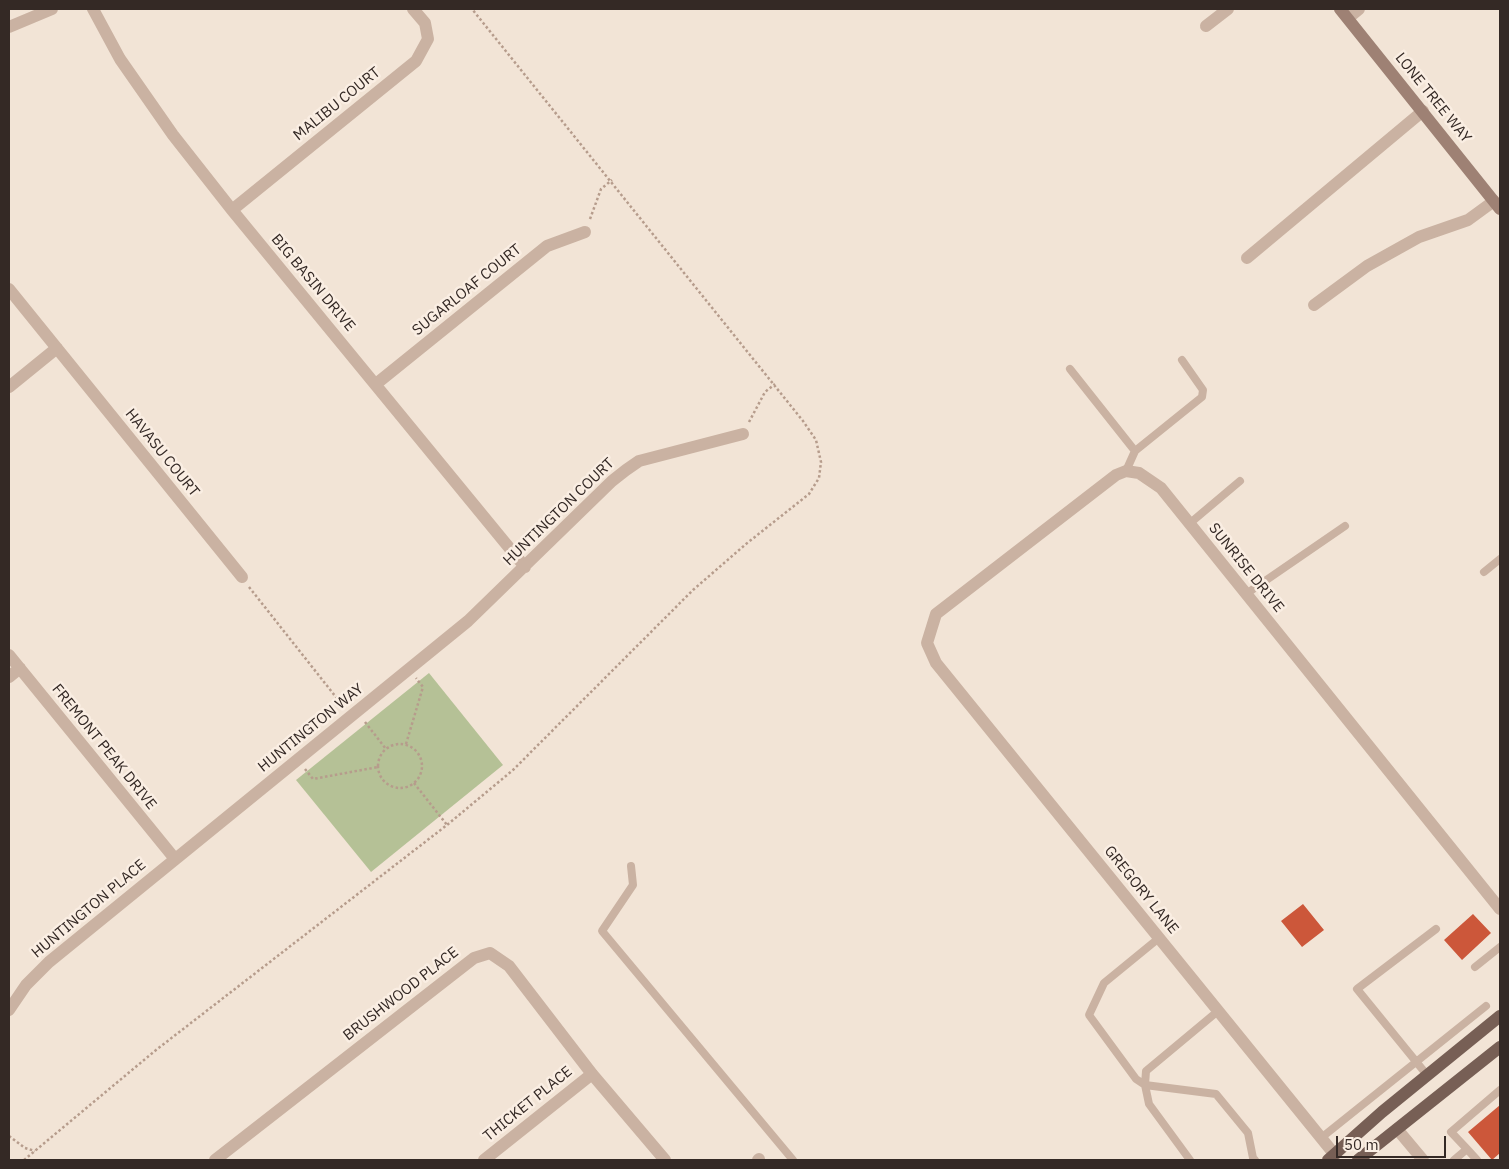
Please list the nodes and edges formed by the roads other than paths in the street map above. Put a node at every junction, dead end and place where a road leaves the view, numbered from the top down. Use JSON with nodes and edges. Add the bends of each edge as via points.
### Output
{"nodes":[{"id":1,"x":52,"y":9,"type":"edge"},
{"id":2,"x":93,"y":9,"type":"edge"},
{"id":3,"x":413,"y":9,"type":"edge"},
{"id":4,"x":1228,"y":9,"type":"edge"},
{"id":5,"x":1359,"y":9,"type":"edge"},
{"id":6,"x":1344,"y":13,"type":"edge"},
{"id":7,"x":9,"y":26,"type":"edge"},
{"id":8,"x":1206,"y":26,"type":"dead end"},
{"id":9,"x":1423,"y":111,"type":"junction"},
{"id":10,"x":1497,"y":205,"type":"edge"},
{"id":11,"x":232,"y":210,"type":"junction"},
{"id":12,"x":585,"y":232,"type":"road end"},
{"id":13,"x":1247,"y":258,"type":"dead end"},
{"id":14,"x":9,"y":289,"type":"edge"},
{"id":15,"x":1314,"y":305,"type":"dead end"},
{"id":16,"x":57,"y":348,"type":"junction"},
{"id":17,"x":1182,"y":360,"type":"dead end"},
{"id":18,"x":1070,"y":369,"type":"dead end"},
{"id":19,"x":376,"y":384,"type":"junction"},
{"id":20,"x":9,"y":387,"type":"edge"},
{"id":21,"x":743,"y":434,"type":"road end"},
{"id":22,"x":1135,"y":451,"type":"junction"},
{"id":23,"x":1126,"y":471,"type":"junction"},
{"id":24,"x":1240,"y":481,"type":"dead end"},
{"id":25,"x":1190,"y":524,"type":"junction"},
{"id":26,"x":1345,"y":526,"type":"dead end"},
{"id":27,"x":1500,"y":559,"type":"edge"},
{"id":28,"x":525,"y":566,"type":"junction"},
{"id":29,"x":1484,"y":572,"type":"dead end"},
{"id":30,"x":242,"y":577,"type":"road end"},
{"id":31,"x":1246,"y":594,"type":"junction"},
{"id":32,"x":468,"y":621,"type":"joint"},
{"id":33,"x":9,"y":655,"type":"edge"},
{"id":34,"x":20,"y":668,"type":"junction"},
{"id":35,"x":9,"y":677,"type":"edge"},
{"id":36,"x":175,"y":859,"type":"junction"},
{"id":37,"x":630,"y":866,"type":"dead end"},
{"id":38,"x":1500,"y":909,"type":"edge"},
{"id":39,"x":1436,"y":929,"type":"dead end"},
{"id":40,"x":1159,"y":938,"type":"junction"},
{"id":41,"x":1500,"y":947,"type":"edge"},
{"id":42,"x":1475,"y":967,"type":"dead end"},
{"id":43,"x":1486,"y":1006,"type":"dead end"},
{"id":44,"x":9,"y":1010,"type":"edge"},
{"id":45,"x":1218,"y":1011,"type":"junction"},
{"id":46,"x":1500,"y":1016,"type":"edge"},
{"id":47,"x":1500,"y":1047,"type":"edge"},
{"id":48,"x":1416,"y":1062,"type":"junction"},
{"id":49,"x":592,"y":1074,"type":"junction"},
{"id":50,"x":1427,"y":1075,"type":"junction"},
{"id":51,"x":1145,"y":1085,"type":"junction"},
{"id":52,"x":1500,"y":1090,"type":"edge"},
{"id":53,"x":1397,"y":1129,"type":"junction"},
{"id":54,"x":1321,"y":1138,"type":"junction"},
{"id":55,"x":1467,"y":1149,"type":"junction"},
{"id":56,"x":1332,"y":1158,"type":"edge"},
{"id":57,"x":1252,"y":1159,"type":"edge"},
{"id":58,"x":215,"y":1160,"type":"edge"},
{"id":59,"x":484,"y":1160,"type":"edge"},
{"id":60,"x":665,"y":1160,"type":"edge"},
{"id":61,"x":793,"y":1160,"type":"edge"},
{"id":62,"x":1190,"y":1160,"type":"edge"},
{"id":63,"x":1358,"y":1160,"type":"edge"},
{"id":64,"x":1423,"y":1160,"type":"edge"},
{"id":65,"x":1454,"y":1160,"type":"edge"},
{"id":66,"x":1477,"y":1160,"type":"edge"}],
"edges":[{"from":1,"to":7,"type":"street"},
{"from":2,"to":11,"type":"street","name":"BIG BASIN DRIVE","via":[[120,60],[148,101]]},
{"from":3,"to":11,"type":"street","name":"MALIBU COURT","via":[[425,23],[428,39],[416,61]]},
{"from":4,"to":8,"type":"street"},
{"from":5,"to":6,"type":"street"},
{"from":6,"to":9,"type":"main road","name":"LONE TREE WAY"},
{"from":9,"to":10,"type":"main road","name":"LONE TREE WAY"},
{"from":9,"to":13,"type":"street"},
{"from":10,"to":15,"type":"street","via":[[1468,220],[1419,237],[1367,266]]},
{"from":11,"to":19,"type":"street","name":"BIG BASIN DRIVE"},
{"from":12,"to":19,"type":"street","name":"SUGARLOAF COURT","via":[[547,246]]},
{"from":14,"to":16,"type":"street","name":"HAVASU COURT"},
{"from":16,"to":20,"type":"street"},
{"from":16,"to":30,"type":"street","name":"HAVASU COURT"},
{"from":17,"to":22,"type":"lane","via":[[1203,390],[1202,397]]},
{"from":18,"to":22,"type":"lane"},
{"from":19,"to":28,"type":"street","name":"BIG BASIN DRIVE"},
{"from":21,"to":28,"type":"street","name":"HUNTINGTON COURT","via":[[639,461],[612,482]]},
{"from":22,"to":23,"type":"lane"},
{"from":23,"to":25,"type":"street","name":"SUNRISE DRIVE","via":[[1139,473],[1161,488]]},
{"from":23,"to":40,"type":"street","name":"GREGORY LANE","via":[[1116,475],[936,614],[927,643],[936,663]]},
{"from":24,"to":25,"type":"lane"},
{"from":25,"to":31,"type":"street","name":"SUNRISE DRIVE"},
{"from":26,"to":31,"type":"lane"},
{"from":27,"to":29,"type":"lane"},
{"from":28,"to":32,"type":"street","name":"HUNTINGTON COURT"},
{"from":31,"to":38,"type":"street","name":"SUNRISE DRIVE"},
{"from":32,"to":36,"type":"street","name":"HUNTINGTON WAY"},
{"from":33,"to":34,"type":"street","name":"FREMONT PEAK DRIVE"},
{"from":34,"to":35,"type":"street"},
{"from":34,"to":36,"type":"street","name":"FREMONT PEAK DRIVE"},
{"from":36,"to":44,"type":"street","name":"HUNTINGTON PLACE","via":[[49,962],[26,985]]},
{"from":37,"to":61,"type":"lane","via":[[633,885],[602,931]]},
{"from":39,"to":48,"type":"lane","via":[[1357,989]]},
{"from":40,"to":45,"type":"street","name":"GREGORY LANE"},
{"from":40,"to":51,"type":"lane","via":[[1104,983],[1088,1015],[1136,1079]]},
{"from":41,"to":42,"type":"lane"},
{"from":43,"to":48,"type":"lane"},
{"from":45,"to":51,"type":"lane","via":[[1146,1071]]},
{"from":45,"to":54,"type":"street","name":"GREGORY LANE"},
{"from":46,"to":50,"type":"main road"},
{"from":47,"to":53,"type":"main road"},
{"from":48,"to":50,"type":"lane"},
{"from":48,"to":54,"type":"lane"},
{"from":49,"to":58,"type":"street","name":"BRUSHWOOD PLACE","via":[[509,966],[490,953],[474,958]]},
{"from":49,"to":59,"type":"street","name":"THICKET PLACE"},
{"from":49,"to":60,"type":"street","name":"BRUSHWOOD PLACE"},
{"from":50,"to":56,"type":"main road"},
{"from":51,"to":57,"type":"lane","via":[[1216,1094],[1248,1133]]},
{"from":51,"to":62,"type":"lane","via":[[1149,1104]]},
{"from":52,"to":55,"type":"lane","via":[[1452,1132]]},
{"from":53,"to":63,"type":"main road"},
{"from":53,"to":64,"type":"street"},
{"from":54,"to":56,"type":"street","name":"GREGORY LANE"},
{"from":55,"to":65,"type":"lane"},
{"from":55,"to":66,"type":"lane"}]}
